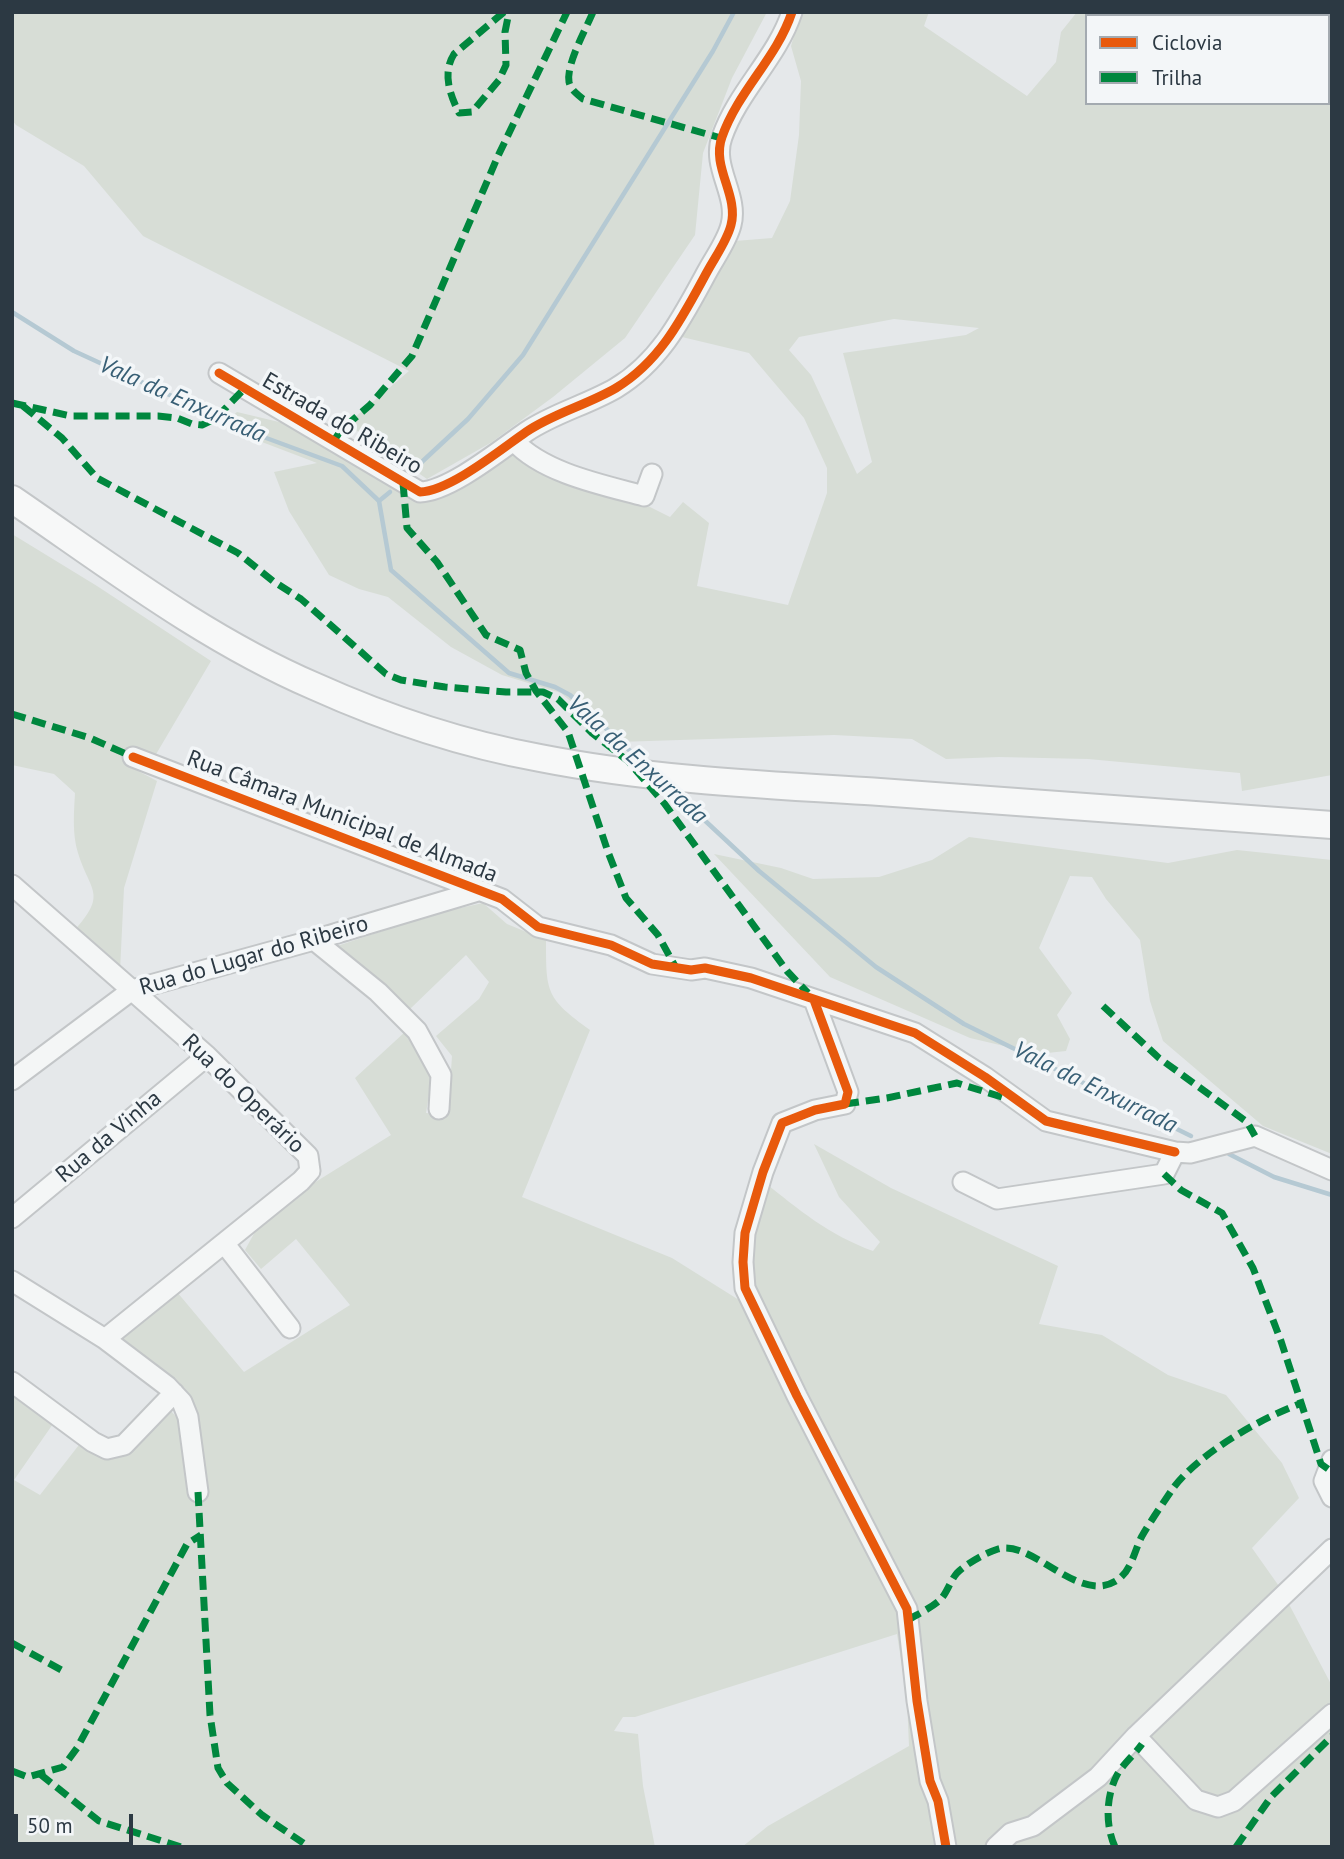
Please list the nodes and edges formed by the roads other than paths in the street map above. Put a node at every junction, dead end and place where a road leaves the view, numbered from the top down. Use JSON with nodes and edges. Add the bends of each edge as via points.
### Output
{"nodes":[{"id":1,"x":792,"y":12,"type":"edge"},
{"id":2,"x":219,"y":373,"type":"dead end"},
{"id":3,"x":514,"y":441,"type":"junction"},
{"id":4,"x":652,"y":474,"type":"dead end"},
{"id":5,"x":12,"y":499,"type":"edge"},
{"id":6,"x":132,"y":757,"type":"dead end"},
{"id":7,"x":1332,"y":825,"type":"edge"},
{"id":8,"x":12,"y":885,"type":"edge"},
{"id":9,"x":478,"y":891,"type":"junction"},
{"id":10,"x":314,"y":940,"type":"junction"},
{"id":11,"x":132,"y":990,"type":"junction"},
{"id":12,"x":814,"y":1000,"type":"junction"},
{"id":13,"x":207,"y":1056,"type":"junction"},
{"id":14,"x":12,"y":1080,"type":"edge"},
{"id":15,"x":439,"y":1109,"type":"dead end"},
{"id":16,"x":1175,"y":1152,"type":"junction"},
{"id":17,"x":1332,"y":1170,"type":"edge"},
{"id":18,"x":962,"y":1182,"type":"dead end"},
{"id":19,"x":12,"y":1218,"type":"edge"},
{"id":20,"x":224,"y":1243,"type":"junction"},
{"id":21,"x":12,"y":1281,"type":"edge"},
{"id":22,"x":290,"y":1328,"type":"dead end"},
{"id":23,"x":105,"y":1339,"type":"junction"},
{"id":24,"x":12,"y":1382,"type":"edge"},
{"id":25,"x":174,"y":1393,"type":"junction"},
{"id":26,"x":1332,"y":1460,"type":"edge"},
{"id":27,"x":198,"y":1492,"type":"dead end"},
{"id":28,"x":1332,"y":1497,"type":"edge"},
{"id":29,"x":1332,"y":1549,"type":"edge"},
{"id":30,"x":1332,"y":1714,"type":"edge"},
{"id":31,"x":1136,"y":1736,"type":"junction"},
{"id":32,"x":946,"y":1847,"type":"edge"},
{"id":33,"x":996,"y":1847,"type":"edge"}],
"edges":[{"from":1,"to":3,"type":"street","name":"Estrada do Ribeiro","via":[[785,34],[740,100],[721,138],[718,159],[733,210],[731,225],[671,337],[618,387]]},
{"from":2,"to":3,"type":"street","name":"Estrada do Ribeiro","via":[[421,492],[449,483]]},
{"from":3,"to":4,"type":"street","via":[[524,452],[558,469],[644,496]]},
{"from":5,"to":7,"type":"main road","via":[[185,618],[314,687],[404,721],[536,758],[747,784]]},
{"from":6,"to":9,"type":"street","name":"Rua Câmara Municipal de Almada"},
{"from":8,"to":11,"type":"street","name":"Rua do Operário"},
{"from":9,"to":10,"type":"street","name":"Rua do Lugar do Ribeiro"},
{"from":9,"to":12,"type":"street","name":"Rua Câmara Municipal de Almada","via":[[502,899],[538,927],[611,945],[652,964],[751,978]]},
{"from":10,"to":11,"type":"street","name":"Rua do Lugar do Ribeiro"},
{"from":10,"to":15,"type":"street","via":[[417,1031],[441,1075]]},
{"from":11,"to":13,"type":"street","name":"Rua do Operário"},
{"from":11,"to":14,"type":"street","name":"Rua do Lugar do Ribeiro"},
{"from":12,"to":16,"type":"street","name":"Rua Câmara Municipal de Almada","via":[[915,1033],[1046,1121]]},
{"from":12,"to":32,"type":"street","via":[[848,1092],[845,1104],[782,1123],[745,1233],[745,1288],[907,1609],[925,1754]]},
{"from":13,"to":19,"type":"street","name":"Rua da Vinha"},
{"from":13,"to":20,"type":"street","name":"Rua do Operário","via":[[298,1144],[308,1156],[310,1171]]},
{"from":16,"to":17,"type":"street","via":[[1190,1153],[1255,1136]]},
{"from":16,"to":18,"type":"street","via":[[1164,1174],[997,1199]]},
{"from":20,"to":22,"type":"street"},
{"from":20,"to":23,"type":"street","name":"Rua do Operário"},
{"from":21,"to":23,"type":"street"},
{"from":23,"to":25,"type":"street"},
{"from":24,"to":25,"type":"street","via":[[107,1449],[124,1445]]},
{"from":25,"to":27,"type":"street","via":[[188,1417]]},
{"from":26,"to":28,"type":"street","via":[[1324,1481]]},
{"from":29,"to":31,"type":"street"},
{"from":30,"to":31,"type":"street","via":[[1234,1801],[1218,1807],[1195,1800]]},
{"from":31,"to":33,"type":"street","via":[[1098,1777],[1033,1826],[1011,1833]]}]}
